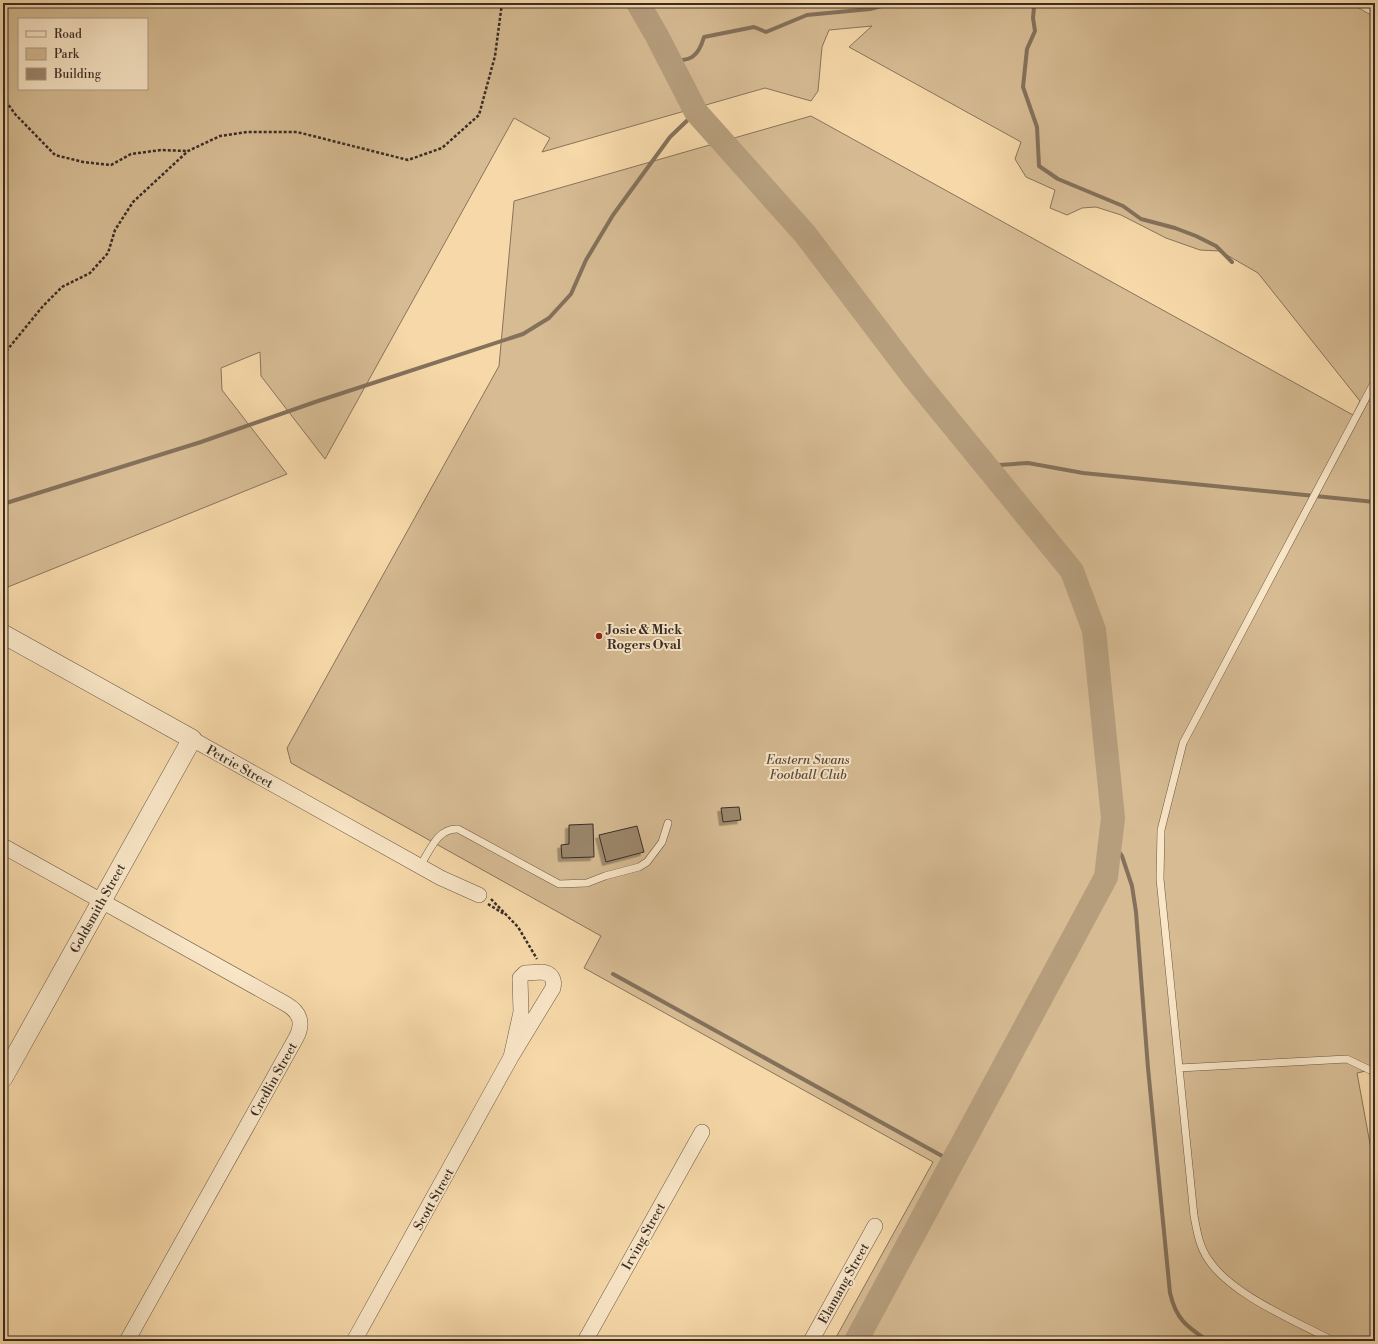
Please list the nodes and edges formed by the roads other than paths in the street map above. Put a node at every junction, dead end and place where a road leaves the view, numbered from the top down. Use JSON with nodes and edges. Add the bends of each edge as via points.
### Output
{"nodes":[{"id":1,"x":1358,"y":3,"type":"edge"},
{"id":2,"x":1375,"y":13,"type":"edge"},
{"id":3,"x":1375,"y":381,"type":"edge"},
{"id":4,"x":3,"y":634,"type":"edge"},
{"id":5,"x":192,"y":739,"type":"junction"},
{"id":6,"x":668,"y":823,"type":"dead end"},
{"id":7,"x":3,"y":846,"type":"edge"},
{"id":8,"x":420,"y":866,"type":"junction"},
{"id":9,"x":479,"y":895,"type":"road end"},
{"id":10,"x":101,"y":901,"type":"junction"},
{"id":11,"x":511,"y":1056,"type":"junction"},
{"id":12,"x":1179,"y":1068,"type":"junction"},
{"id":13,"x":1370,"y":1070,"type":"dead end"},
{"id":14,"x":3,"y":1078,"type":"edge"},
{"id":15,"x":702,"y":1132,"type":"dead end"},
{"id":16,"x":875,"y":1226,"type":"dead end"},
{"id":17,"x":127,"y":1341,"type":"edge"},
{"id":18,"x":354,"y":1341,"type":"edge"},
{"id":19,"x":585,"y":1341,"type":"edge"},
{"id":20,"x":812,"y":1341,"type":"edge"},
{"id":21,"x":1333,"y":1341,"type":"edge"}],
"edges":[{"from":1,"to":2,"type":"lane"},
{"from":3,"to":12,"type":"lane","via":[[1183,743],[1161,830],[1160,879]]},
{"from":4,"to":5,"type":"street","name":"Petrie Street"},
{"from":5,"to":8,"type":"street","name":"Petrie Street"},
{"from":5,"to":10,"type":"street","name":"Goldsmith Street"},
{"from":6,"to":8,"type":"lane","via":[[662,842],[647,862],[639,867],[587,883],[559,884],[458,829],[445,830],[440,834]]},
{"from":7,"to":10,"type":"street","name":"Credlin Street"},
{"from":8,"to":9,"type":"street","name":"Petrie Street"},
{"from":10,"to":14,"type":"street","name":"Goldsmith Street"},
{"from":10,"to":17,"type":"street","name":"Credlin Street","via":[[286,1004],[297,1012],[300,1023],[296,1038]]},
{"from":11,"to":11,"type":"street","via":[[521,1012],[521,976],[527,973],[548,973],[554,980],[553,988]]},
{"from":11,"to":18,"type":"street","name":"Scott Street"},
{"from":12,"to":13,"type":"lane","via":[[1346,1058]]},
{"from":12,"to":21,"type":"lane","via":[[1194,1216],[1198,1240],[1208,1259],[1221,1275],[1247,1294]]},
{"from":15,"to":19,"type":"street","name":"Irving Street"},
{"from":16,"to":20,"type":"street","name":"Elamang Street"}]}
